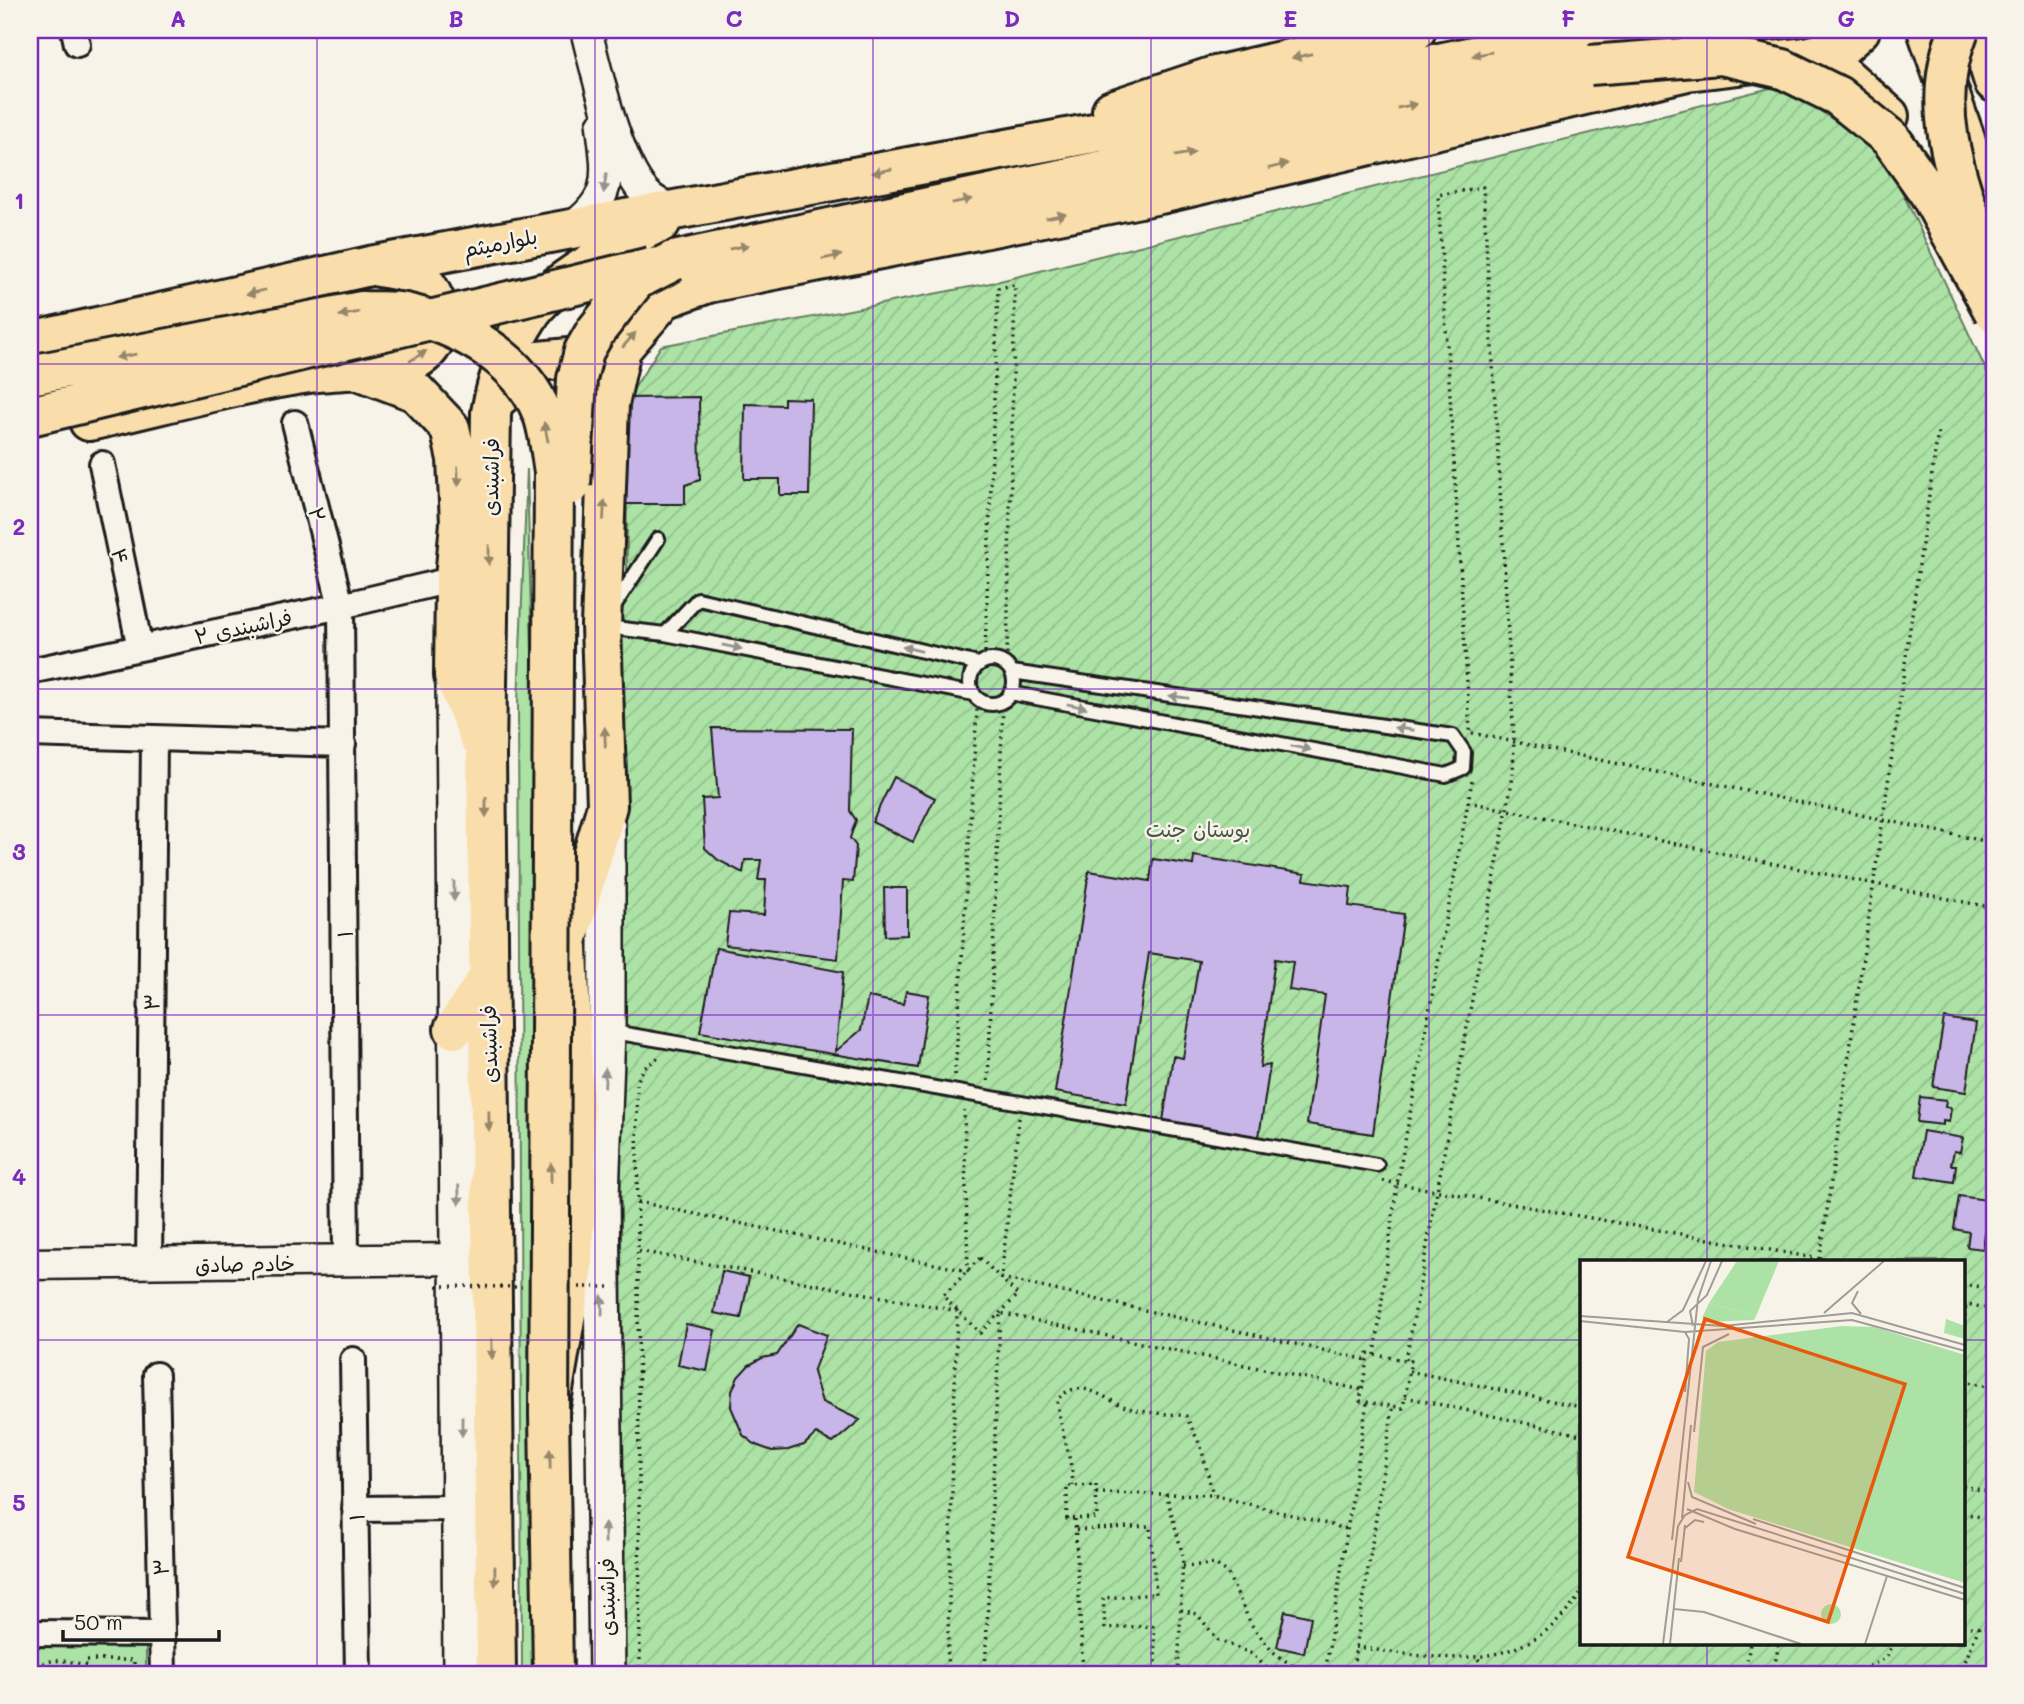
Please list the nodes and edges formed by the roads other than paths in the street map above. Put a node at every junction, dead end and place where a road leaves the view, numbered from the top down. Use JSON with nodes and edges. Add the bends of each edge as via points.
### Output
{"nodes":[{"id":1,"x":586,"y":30,"type":"edge"},
{"id":2,"x":1416,"y":30,"type":"edge"},
{"id":3,"x":1737,"y":30,"type":"edge"},
{"id":4,"x":1860,"y":30,"type":"edge"},
{"id":5,"x":1927,"y":30,"type":"edge"},
{"id":6,"x":1959,"y":30,"type":"edge"},
{"id":7,"x":1978,"y":30,"type":"edge"},
{"id":8,"x":1593,"y":47,"type":"edge"},
{"id":9,"x":1805,"y":57,"type":"junction"},
{"id":10,"x":595,"y":67,"type":"junction"},
{"id":11,"x":1994,"y":82,"type":"edge"},
{"id":12,"x":973,"y":153,"type":"junction"},
{"id":13,"x":678,"y":212,"type":"junction"},
{"id":14,"x":1994,"y":221,"type":"edge"},
{"id":15,"x":570,"y":229,"type":"junction"},
{"id":16,"x":673,"y":261,"type":"junction"},
{"id":17,"x":370,"y":266,"type":"junction"},
{"id":18,"x":1994,"y":270,"type":"edge"},
{"id":19,"x":1994,"y":280,"type":"edge"},
{"id":20,"x":1994,"y":312,"type":"edge"},
{"id":21,"x":30,"y":342,"type":"edge"},
{"id":22,"x":353,"y":367,"type":"junction"},
{"id":23,"x":30,"y":375,"type":"edge"},
{"id":24,"x":609,"y":404,"type":"junction"},
{"id":25,"x":491,"y":413,"type":"junction"},
{"id":26,"x":30,"y":416,"type":"edge"},
{"id":27,"x":295,"y":423,"type":"dead end"},
{"id":28,"x":30,"y":433,"type":"edge"},
{"id":29,"x":102,"y":464,"type":"dead end"},
{"id":30,"x":658,"y":539,"type":"dead end"},
{"id":31,"x":454,"y":579,"type":"junction"},
{"id":32,"x":341,"y":606,"type":"junction"},
{"id":33,"x":601,"y":626,"type":"junction"},
{"id":34,"x":665,"y":634,"type":"junction"},
{"id":35,"x":140,"y":648,"type":"junction"},
{"id":36,"x":982,"y":662,"type":"junction"},
{"id":37,"x":1009,"y":669,"type":"junction"},
{"id":38,"x":30,"y":671,"type":"edge"},
{"id":39,"x":454,"y":676,"type":"junction"},
{"id":40,"x":976,"y":697,"type":"junction"},
{"id":41,"x":1007,"y":697,"type":"junction"},
{"id":42,"x":30,"y":734,"type":"edge"},
{"id":43,"x":154,"y":738,"type":"junction"},
{"id":44,"x":343,"y":744,"type":"junction"},
{"id":45,"x":486,"y":754,"type":"junction"},
{"id":46,"x":607,"y":806,"type":"junction"},
{"id":47,"x":568,"y":938,"type":"junction"},
{"id":48,"x":487,"y":979,"type":"junction"},
{"id":49,"x":454,"y":1029,"type":"junction"},
{"id":50,"x":590,"y":1040,"type":"junction"},
{"id":51,"x":1377,"y":1165,"type":"dead end"},
{"id":52,"x":461,"y":1259,"type":"junction"},
{"id":53,"x":346,"y":1261,"type":"junction"},
{"id":54,"x":30,"y":1265,"type":"edge"},
{"id":55,"x":149,"y":1265,"type":"junction"},
{"id":56,"x":353,"y":1360,"type":"dead end"},
{"id":57,"x":156,"y":1375,"type":"dead end"},
{"id":58,"x":550,"y":1413,"type":"junction"},
{"id":59,"x":461,"y":1508,"type":"junction"},
{"id":60,"x":355,"y":1509,"type":"junction"},
{"id":61,"x":30,"y":1633,"type":"edge"},
{"id":62,"x":162,"y":1634,"type":"junction"},
{"id":63,"x":163,"y":1674,"type":"edge"},
{"id":64,"x":358,"y":1674,"type":"edge"},
{"id":65,"x":461,"y":1674,"type":"edge"},
{"id":66,"x":496,"y":1674,"type":"edge"},
{"id":67,"x":553,"y":1674,"type":"edge"},
{"id":68,"x":607,"y":1674,"type":"edge"}],
"edges":[{"from":1,"to":10,"type":"street"},
{"from":2,"to":12,"type":"main road","one_way":true,"via":[[1211,77]]},
{"from":3,"to":8,"type":"main road","bridge":true},
{"from":4,"to":9,"type":"main road","via":[[1839,49]]},
{"from":5,"to":14,"type":"main road"},
{"from":6,"to":19,"type":"main road","bridge":true,"via":[[1952,45],[1942,105],[1957,182]]},
{"from":7,"to":11,"type":"main road"},
{"from":8,"to":12,"type":"main road","one_way":true},
{"from":16,"to":8,"type":"main road","one_way":true},
{"from":8,"to":20,"type":"main road","bridge":true,"via":[[1721,55],[1783,69],[1838,96],[1891,139],[1929,193]]},
{"from":9,"to":18,"type":"main road","via":[[1842,74],[1916,144],[1945,183]]},
{"from":24,"to":9,"type":"main road","one_way":true,"via":[[621,349],[664,299],[708,283],[1160,194],[1687,71]]},
{"from":10,"to":13,"type":"street","via":[[633,177],[647,195]]},
{"from":10,"to":15,"type":"street","one_way":true,"via":[[607,183],[601,202]]},
{"from":12,"to":13,"type":"main road","name":"بلوارمیثم","one_way":true},
{"from":13,"to":15,"type":"main road","name":"بلوارمیثم"},
{"from":13,"to":25,"type":"main road","name":"فراشبندی","via":[[566,280],[531,312],[498,377]]},
{"from":15,"to":17,"type":"main road","name":"بلوارمیثم"},
{"from":16,"to":26,"type":"main road","bridge":true},
{"from":16,"to":47,"type":"main road","bridge":true,"via":[[636,280],[618,300],[584,351],[577,379],[571,477]]},
{"from":17,"to":21,"type":"main road","name":"بلوارمیثم","one_way":true},
{"from":22,"to":17,"type":"main road","one_way":true,"via":[[414,361],[438,335],[439,316],[426,283],[404,271]]},
{"from":22,"to":28,"type":"main road","via":[[306,373]]},
{"from":22,"to":31,"type":"main road","one_way":true,"via":[[416,393],[450,428],[457,459],[460,523]]},
{"from":58,"to":23,"type":"main road","one_way":true,"bridge":true,"via":[[555,472],[543,415],[526,384],[489,348],[404,313],[362,311]]},
{"from":24,"to":25,"type":"main road","via":[[594,374],[569,358],[538,361],[512,375]]},
{"from":33,"to":24,"type":"main road","one_way":true},
{"from":25,"to":45,"type":"main road","name":"فراشبندی","one_way":true},
{"from":27,"to":32,"type":"street","name":"۲"},
{"from":29,"to":35,"type":"street","name":"۴"},
{"from":30,"to":33,"type":"lane"},
{"from":31,"to":32,"type":"street","name":"۲ فراشبندی"},
{"from":31,"to":39,"type":"main road"},
{"from":32,"to":35,"type":"street","name":"۲ فراشبندی"},
{"from":32,"to":44,"type":"street","name":"۱"},
{"from":33,"to":34,"type":"lane"},
{"from":46,"to":33,"type":"main road","one_way":true},
{"from":36,"to":34,"type":"lane","one_way":true,"via":[[698,599]]},
{"from":34,"to":40,"type":"lane","one_way":true},
{"from":35,"to":38,"type":"street","name":"۲ فراشبندی"},
{"from":36,"to":37,"type":"lane","via":[[999,661]]},
{"from":36,"to":40,"type":"lane","via":[[971,676]]},
{"from":37,"to":41,"type":"lane","via":[[1014,683]]},
{"from":41,"to":37,"type":"lane","one_way":true,"via":[[1446,775],[1463,768],[1464,752],[1453,736]]},
{"from":39,"to":45,"type":"main road"},
{"from":39,"to":49,"type":"main road","name":"فراشبندی","one_way":true},
{"from":40,"to":41,"type":"lane","via":[[989,704]]},
{"from":42,"to":43,"type":"street"},
{"from":43,"to":44,"type":"street"},
{"from":43,"to":55,"type":"street","name":"۳"},
{"from":44,"to":53,"type":"street","name":"۱"},
{"from":45,"to":48,"type":"main road","name":"فراشبندی","one_way":true},
{"from":46,"to":47,"type":"main road"},
{"from":46,"to":50,"type":"main road","name":"فراشبندی"},
{"from":47,"to":50,"type":"main road"},
{"from":48,"to":49,"type":"main road"},
{"from":48,"to":66,"type":"main road","name":"فراشبندی","one_way":true},
{"from":49,"to":52,"type":"main road","name":"فراشبندی","one_way":true},
{"from":50,"to":51,"type":"lane"},
{"from":50,"to":58,"type":"main road","via":[[572,1278]]},
{"from":68,"to":50,"type":"main road","name":"فراشبندی","one_way":true,"via":[[601,1196]]},
{"from":52,"to":53,"type":"street","name":"خادم صادق"},
{"from":52,"to":59,"type":"main road","name":"فراشبندی","one_way":true},
{"from":53,"to":55,"type":"street","name":"خادم صادق"},
{"from":54,"to":55,"type":"street","name":"خادم صادق"},
{"from":56,"to":60,"type":"street","name":"۱"},
{"from":57,"to":62,"type":"street","name":"۳"},
{"from":67,"to":58,"type":"main road","one_way":true},
{"from":59,"to":60,"type":"street"},
{"from":59,"to":65,"type":"main road","name":"فراشبندی"},
{"from":60,"to":64,"type":"street","name":"۱"},
{"from":61,"to":62,"type":"street"},
{"from":62,"to":63,"type":"street","name":"۳"}]}
